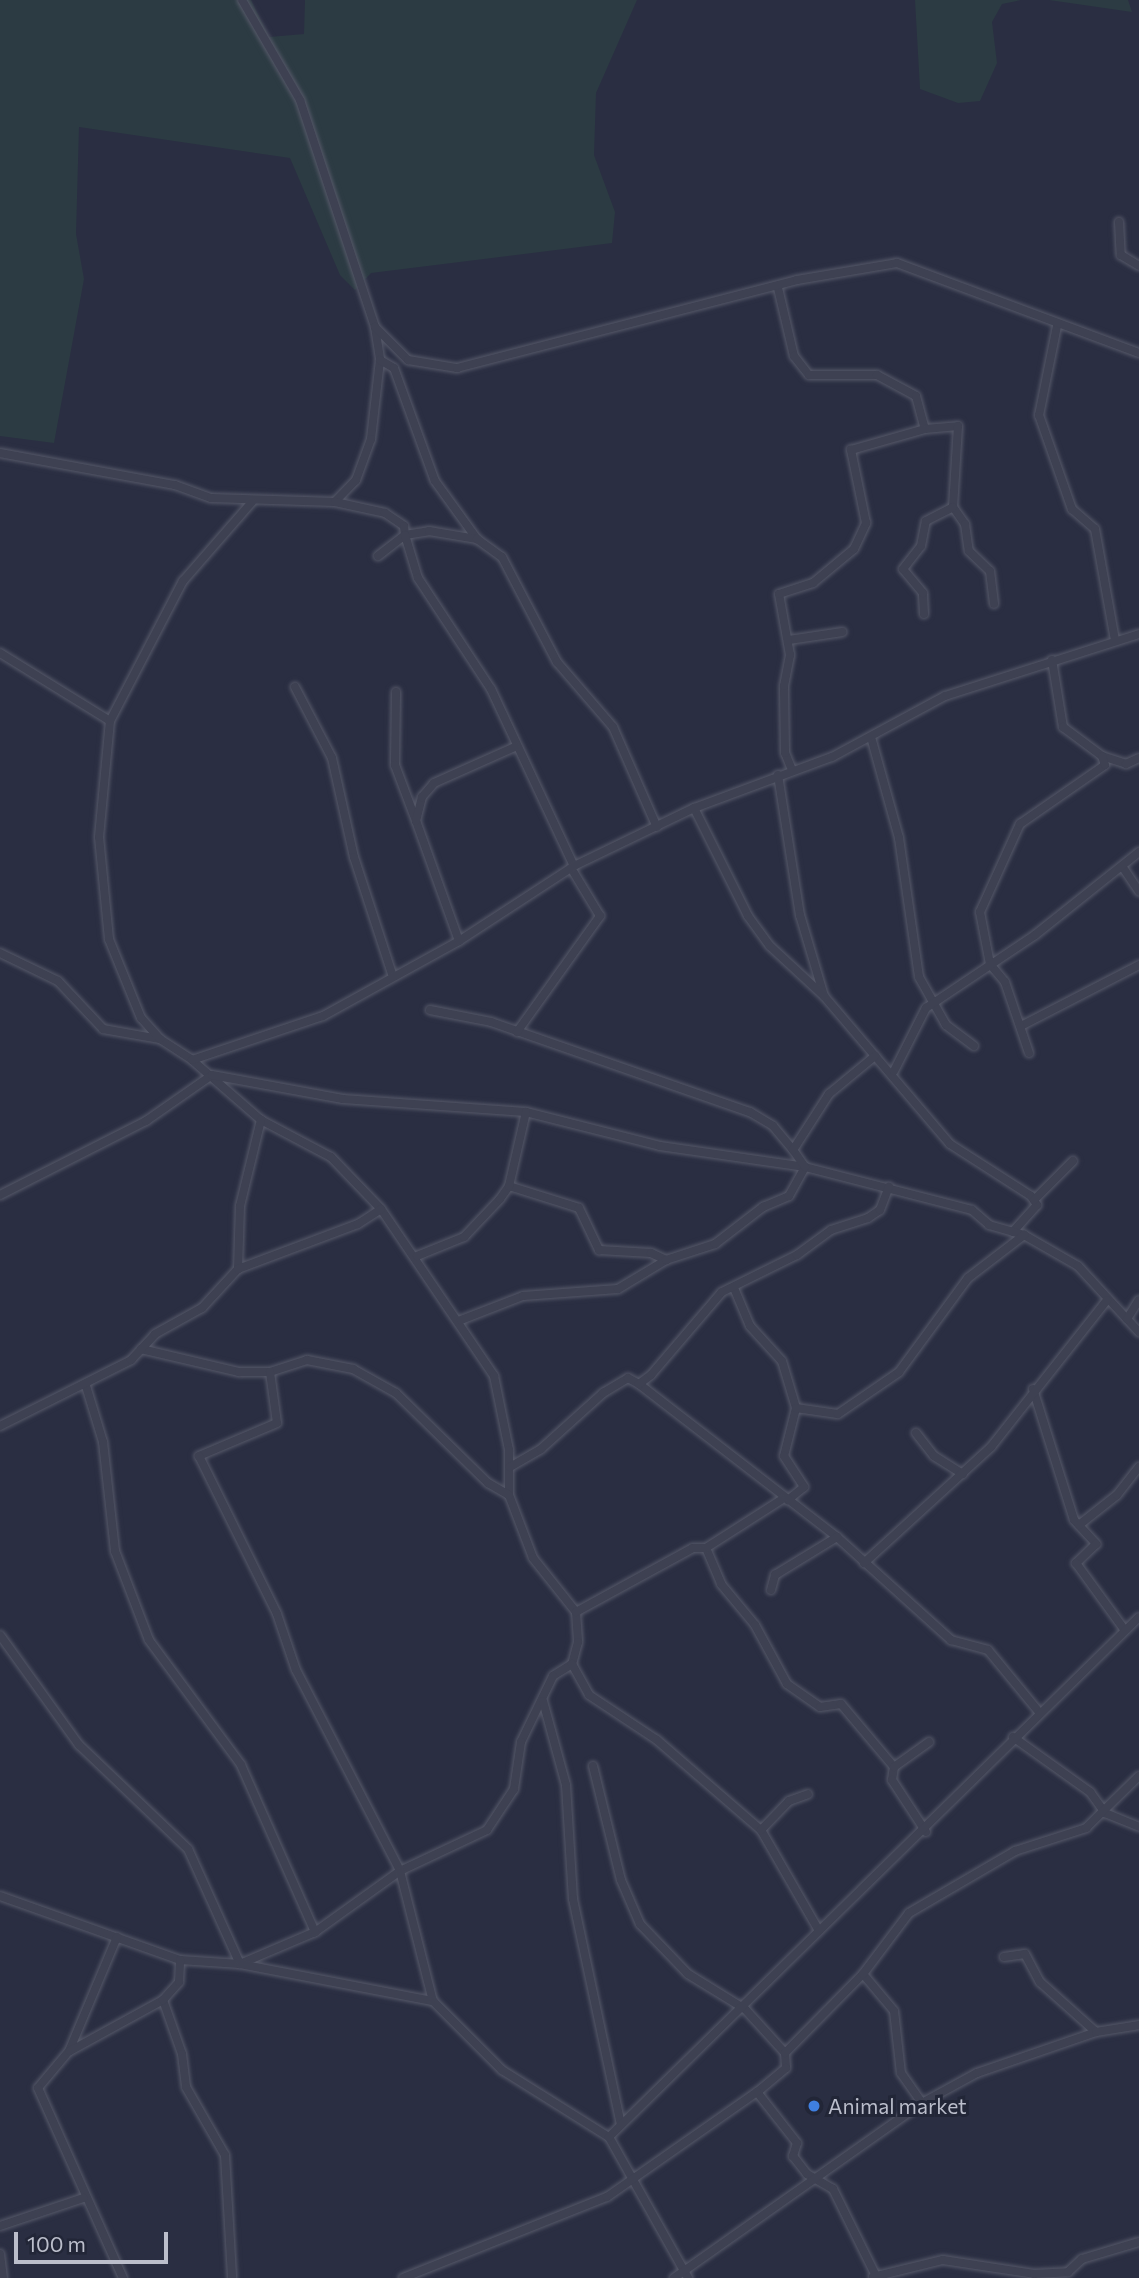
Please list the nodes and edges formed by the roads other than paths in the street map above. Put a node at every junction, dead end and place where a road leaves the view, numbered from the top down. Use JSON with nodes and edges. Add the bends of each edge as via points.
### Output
{"nodes":[{"id":1,"x":242,"y":0,"type":"edge"},
{"id":2,"x":1119,"y":222,"type":"dead end"},
{"id":3,"x":1139,"y":266,"type":"edge"},
{"id":4,"x":778,"y":288,"type":"junction"},
{"id":5,"x":1057,"y":326,"type":"junction"},
{"id":6,"x":375,"y":327,"type":"junction"},
{"id":7,"x":1139,"y":353,"type":"edge"},
{"id":8,"x":380,"y":360,"type":"junction"},
{"id":9,"x":925,"y":429,"type":"junction"},
{"id":10,"x":0,"y":453,"type":"edge"},
{"id":11,"x":252,"y":502,"type":"junction"},
{"id":12,"x":335,"y":502,"type":"junction"},
{"id":13,"x":953,"y":507,"type":"junction"},
{"id":14,"x":405,"y":535,"type":"junction"},
{"id":15,"x":477,"y":539,"type":"junction"},
{"id":16,"x":378,"y":556,"type":"dead end"},
{"id":17,"x":994,"y":604,"type":"dead end"},
{"id":18,"x":924,"y":614,"type":"dead end"},
{"id":19,"x":842,"y":632,"type":"dead end"},
{"id":20,"x":1139,"y":634,"type":"edge"},
{"id":21,"x":789,"y":640,"type":"junction"},
{"id":22,"x":1115,"y":640,"type":"junction"},
{"id":23,"x":0,"y":653,"type":"edge"},
{"id":24,"x":1052,"y":660,"type":"junction"},
{"id":25,"x":295,"y":687,"type":"dead end"},
{"id":26,"x":396,"y":692,"type":"dead end"},
{"id":27,"x":110,"y":720,"type":"junction"},
{"id":28,"x":872,"y":737,"type":"junction"},
{"id":29,"x":515,"y":747,"type":"junction"},
{"id":30,"x":1102,"y":756,"type":"junction"},
{"id":31,"x":1139,"y":758,"type":"edge"},
{"id":32,"x":792,"y":770,"type":"junction"},
{"id":33,"x":778,"y":775,"type":"junction"},
{"id":34,"x":694,"y":808,"type":"junction"},
{"id":35,"x":416,"y":821,"type":"junction"},
{"id":36,"x":657,"y":827,"type":"junction"},
{"id":37,"x":1139,"y":852,"type":"edge"},
{"id":38,"x":573,"y":867,"type":"junction"},
{"id":39,"x":1124,"y":869,"type":"junction"},
{"id":40,"x":1139,"y":891,"type":"edge"},
{"id":41,"x":459,"y":941,"type":"junction"},
{"id":42,"x":0,"y":953,"type":"edge"},
{"id":43,"x":990,"y":964,"type":"junction"},
{"id":44,"x":1139,"y":965,"type":"edge"},
{"id":45,"x":393,"y":977,"type":"junction"},
{"id":46,"x":824,"y":996,"type":"junction"},
{"id":47,"x":934,"y":1004,"type":"junction"},
{"id":48,"x":430,"y":1010,"type":"dead end"},
{"id":49,"x":1021,"y":1026,"type":"junction"},
{"id":50,"x":517,"y":1032,"type":"junction"},
{"id":51,"x":160,"y":1039,"type":"junction"},
{"id":52,"x":974,"y":1046,"type":"dead end"},
{"id":53,"x":1029,"y":1053,"type":"dead end"},
{"id":54,"x":875,"y":1056,"type":"junction"},
{"id":55,"x":192,"y":1059,"type":"junction"},
{"id":56,"x":894,"y":1071,"type":"junction"},
{"id":57,"x":212,"y":1075,"type":"junction"},
{"id":58,"x":526,"y":1112,"type":"junction"},
{"id":59,"x":261,"y":1120,"type":"junction"},
{"id":60,"x":793,"y":1150,"type":"junction"},
{"id":61,"x":1073,"y":1161,"type":"dead end"},
{"id":62,"x":805,"y":1167,"type":"junction"},
{"id":63,"x":509,"y":1186,"type":"junction"},
{"id":64,"x":889,"y":1188,"type":"junction"},
{"id":65,"x":0,"y":1195,"type":"edge"},
{"id":66,"x":1034,"y":1200,"type":"junction"},
{"id":67,"x":381,"y":1209,"type":"junction"},
{"id":68,"x":1013,"y":1232,"type":"junction"},
{"id":69,"x":1024,"y":1235,"type":"junction"},
{"id":70,"x":417,"y":1256,"type":"junction"},
{"id":71,"x":666,"y":1260,"type":"junction"},
{"id":72,"x":238,"y":1269,"type":"junction"},
{"id":73,"x":734,"y":1288,"type":"junction"},
{"id":74,"x":1107,"y":1300,"type":"junction"},
{"id":75,"x":1139,"y":1300,"type":"edge"},
{"id":76,"x":461,"y":1320,"type":"junction"},
{"id":77,"x":1127,"y":1320,"type":"junction"},
{"id":78,"x":1139,"y":1332,"type":"edge"},
{"id":79,"x":141,"y":1349,"type":"junction"},
{"id":80,"x":270,"y":1372,"type":"junction"},
{"id":81,"x":639,"y":1384,"type":"junction"},
{"id":82,"x":86,"y":1386,"type":"junction"},
{"id":83,"x":1033,"y":1389,"type":"junction"},
{"id":84,"x":796,"y":1408,"type":"junction"},
{"id":85,"x":0,"y":1426,"type":"edge"},
{"id":86,"x":916,"y":1433,"type":"dead end"},
{"id":87,"x":510,"y":1467,"type":"junction"},
{"id":88,"x":1139,"y":1467,"type":"edge"},
{"id":89,"x":963,"y":1474,"type":"junction"},
{"id":90,"x":509,"y":1495,"type":"junction"},
{"id":91,"x":785,"y":1500,"type":"junction"},
{"id":92,"x":1079,"y":1525,"type":"junction"},
{"id":93,"x":837,"y":1537,"type":"junction"},
{"id":94,"x":706,"y":1548,"type":"junction"},
{"id":95,"x":864,"y":1563,"type":"junction"},
{"id":96,"x":771,"y":1590,"type":"dead end"},
{"id":97,"x":576,"y":1612,"type":"junction"},
{"id":98,"x":1139,"y":1617,"type":"edge"},
{"id":99,"x":1124,"y":1629,"type":"junction"},
{"id":100,"x":0,"y":1635,"type":"edge"},
{"id":101,"x":572,"y":1664,"type":"junction"},
{"id":102,"x":543,"y":1701,"type":"junction"},
{"id":103,"x":1039,"y":1712,"type":"junction"},
{"id":104,"x":1013,"y":1737,"type":"junction"},
{"id":105,"x":929,"y":1742,"type":"dead end"},
{"id":106,"x":593,"y":1766,"type":"dead end"},
{"id":107,"x":894,"y":1767,"type":"junction"},
{"id":108,"x":1139,"y":1776,"type":"edge"},
{"id":109,"x":808,"y":1794,"type":"dead end"},
{"id":110,"x":1105,"y":1813,"type":"junction"},
{"id":111,"x":1139,"y":1828,"type":"edge"},
{"id":112,"x":761,"y":1830,"type":"junction"},
{"id":113,"x":926,"y":1832,"type":"junction"},
{"id":114,"x":400,"y":1871,"type":"junction"},
{"id":115,"x":0,"y":1896,"type":"edge"},
{"id":116,"x":819,"y":1931,"type":"junction"},
{"id":117,"x":315,"y":1932,"type":"junction"},
{"id":118,"x":117,"y":1937,"type":"junction"},
{"id":119,"x":1003,"y":1957,"type":"dead end"},
{"id":120,"x":180,"y":1960,"type":"junction"},
{"id":121,"x":240,"y":1964,"type":"junction"},
{"id":122,"x":863,"y":1974,"type":"junction"},
{"id":123,"x":163,"y":2000,"type":"junction"},
{"id":124,"x":433,"y":2001,"type":"junction"},
{"id":125,"x":745,"y":2009,"type":"junction"},
{"id":126,"x":1139,"y":2025,"type":"edge"},
{"id":127,"x":1096,"y":2032,"type":"junction"},
{"id":128,"x":69,"y":2052,"type":"junction"},
{"id":129,"x":785,"y":2053,"type":"junction"},
{"id":130,"x":757,"y":2092,"type":"junction"},
{"id":131,"x":922,"y":2103,"type":"junction"},
{"id":132,"x":621,"y":2124,"type":"junction"},
{"id":133,"x":609,"y":2137,"type":"junction"},
{"id":134,"x":817,"y":2178,"type":"junction"},
{"id":135,"x":635,"y":2181,"type":"junction"},
{"id":136,"x":83,"y":2198,"type":"junction"},
{"id":137,"x":0,"y":2226,"type":"edge"},
{"id":138,"x":1139,"y":2242,"type":"edge"},
{"id":139,"x":0,"y":2254,"type":"edge"},
{"id":140,"x":686,"y":2274,"type":"edge"},
{"id":141,"x":1015,"y":2275,"type":"edge"},
{"id":142,"x":1068,"y":2275,"type":"edge"},
{"id":143,"x":875,"y":2277,"type":"edge"},
{"id":144,"x":3,"y":2278,"type":"edge"},
{"id":145,"x":123,"y":2278,"type":"edge"},
{"id":146,"x":232,"y":2278,"type":"edge"},
{"id":147,"x":403,"y":2278,"type":"edge"},
{"id":148,"x":674,"y":2278,"type":"edge"}],
"edges":[{"from":1,"to":6,"type":"street","via":[[300,100]]},
{"from":2,"to":3,"type":"street","via":[[1121,255]]},
{"from":4,"to":5,"type":"street","via":[[897,263]]},
{"from":4,"to":6,"type":"street","via":[[457,368],[408,360]]},
{"from":4,"to":9,"type":"street","via":[[794,356],[809,376],[877,375],[916,396]]},
{"from":5,"to":7,"type":"street"},
{"from":5,"to":22,"type":"street","via":[[1039,415],[1072,509],[1095,529]]},
{"from":6,"to":8,"type":"street"},
{"from":8,"to":12,"type":"street","via":[[370,439],[356,480]]},
{"from":8,"to":15,"type":"street","via":[[394,368],[435,481]]},
{"from":9,"to":13,"type":"street","via":[[958,426]]},
{"from":9,"to":21,"type":"street","via":[[851,450],[866,523],[842,560],[813,583],[779,594]]},
{"from":10,"to":11,"type":"street"},
{"from":11,"to":12,"type":"street"},
{"from":11,"to":27,"type":"street","via":[[183,582]]},
{"from":12,"to":14,"type":"street","via":[[385,513],[404,526]]},
{"from":13,"to":17,"type":"street","via":[[965,524],[969,551],[990,571]]},
{"from":13,"to":18,"type":"street","via":[[926,521],[921,547],[903,569],[923,593]]},
{"from":14,"to":15,"type":"street","via":[[429,531]]},
{"from":14,"to":16,"type":"street"},
{"from":14,"to":29,"type":"street","via":[[418,578],[491,690]]},
{"from":15,"to":36,"type":"street","via":[[502,557],[557,662],[613,727]]},
{"from":19,"to":21,"type":"street"},
{"from":20,"to":22,"type":"street"},
{"from":21,"to":32,"type":"street","via":[[785,753]]},
{"from":22,"to":24,"type":"street"},
{"from":23,"to":27,"type":"street"},
{"from":24,"to":28,"type":"street","via":[[945,696]]},
{"from":24,"to":30,"type":"street","via":[[1063,727]]},
{"from":25,"to":45,"type":"street","via":[[331,758],[354,857]]},
{"from":26,"to":35,"type":"street","via":[[395,765]]},
{"from":27,"to":51,"type":"street","via":[[99,838],[109,939],[141,1018]]},
{"from":28,"to":32,"type":"street"},
{"from":28,"to":47,"type":"street","via":[[899,838],[919,977]]},
{"from":29,"to":35,"type":"street","via":[[435,783]]},
{"from":29,"to":38,"type":"street","via":[[520,744]]},
{"from":30,"to":31,"type":"street","via":[[1126,764]]},
{"from":30,"to":43,"type":"street","via":[[1105,765],[1020,824],[980,912]]},
{"from":32,"to":33,"type":"street"},
{"from":33,"to":34,"type":"street"},
{"from":33,"to":46,"type":"street","via":[[800,915]]},
{"from":34,"to":36,"type":"street"},
{"from":34,"to":46,"type":"street","via":[[748,916],[794,972]]},
{"from":35,"to":41,"type":"street"},
{"from":36,"to":38,"type":"street"},
{"from":37,"to":39,"type":"street"},
{"from":38,"to":41,"type":"street"},
{"from":38,"to":50,"type":"street","via":[[600,916]]},
{"from":39,"to":40,"type":"street"},
{"from":39,"to":43,"type":"street"},
{"from":41,"to":45,"type":"street"},
{"from":42,"to":51,"type":"street","via":[[58,981],[103,1029]]},
{"from":43,"to":47,"type":"street"},
{"from":43,"to":49,"type":"street","via":[[1005,982]]},
{"from":44,"to":49,"type":"street"},
{"from":45,"to":55,"type":"street","via":[[296,1027]]},
{"from":46,"to":54,"type":"street"},
{"from":47,"to":52,"type":"street","via":[[946,1024]]},
{"from":47,"to":56,"type":"street","via":[[912,1027]]},
{"from":48,"to":50,"type":"street"},
{"from":49,"to":53,"type":"street"},
{"from":50,"to":60,"type":"street","via":[[750,1112],[773,1126]]},
{"from":51,"to":55,"type":"street"},
{"from":54,"to":56,"type":"street"},
{"from":54,"to":60,"type":"street","via":[[829,1094]]},
{"from":55,"to":57,"type":"street"},
{"from":56,"to":66,"type":"street","via":[[950,1144],[996,1168]]},
{"from":57,"to":58,"type":"street","via":[[343,1099]]},
{"from":57,"to":59,"type":"street"},
{"from":57,"to":65,"type":"street","via":[[146,1121]]},
{"from":58,"to":62,"type":"street","via":[[660,1146]]},
{"from":58,"to":63,"type":"street"},
{"from":59,"to":67,"type":"street","via":[[331,1157]]},
{"from":59,"to":72,"type":"street","via":[[240,1206]]},
{"from":60,"to":62,"type":"street"},
{"from":61,"to":66,"type":"street"},
{"from":62,"to":64,"type":"street"},
{"from":62,"to":71,"type":"street","via":[[789,1196],[763,1207],[715,1244]]},
{"from":63,"to":70,"type":"street","via":[[464,1237]]},
{"from":63,"to":71,"type":"street","via":[[579,1209],[599,1250],[651,1253]]},
{"from":64,"to":68,"type":"street","via":[[972,1210],[989,1225]]},
{"from":64,"to":73,"type":"street","via":[[880,1210],[868,1218],[831,1230]]},
{"from":66,"to":68,"type":"street"},
{"from":67,"to":70,"type":"street"},
{"from":67,"to":72,"type":"street","via":[[349,1228]]},
{"from":68,"to":69,"type":"street"},
{"from":69,"to":74,"type":"street","via":[[1078,1266]]},
{"from":69,"to":84,"type":"street","via":[[968,1278],[899,1372],[838,1414]]},
{"from":70,"to":76,"type":"street"},
{"from":71,"to":76,"type":"street","via":[[618,1289],[523,1296]]},
{"from":72,"to":79,"type":"street","via":[[202,1308]]},
{"from":73,"to":81,"type":"street","via":[[722,1292],[669,1359]]},
{"from":73,"to":84,"type":"street","via":[[750,1326],[782,1361]]},
{"from":74,"to":77,"type":"street"},
{"from":74,"to":83,"type":"street"},
{"from":75,"to":77,"type":"street"},
{"from":76,"to":87,"type":"street","via":[[494,1376]]},
{"from":77,"to":78,"type":"street"},
{"from":79,"to":80,"type":"street","via":[[239,1372]]},
{"from":79,"to":82,"type":"street"},
{"from":80,"to":90,"type":"street","via":[[307,1360],[368,1375]]},
{"from":80,"to":114,"type":"street","via":[[277,1423],[200,1457],[277,1614],[296,1671]]},
{"from":81,"to":87,"type":"street","via":[[628,1378],[603,1393],[541,1450]]},
{"from":81,"to":91,"type":"street"},
{"from":82,"to":85,"type":"street"},
{"from":82,"to":117,"type":"street","via":[[103,1442],[115,1551],[149,1640],[241,1765]]},
{"from":83,"to":89,"type":"street"},
{"from":83,"to":92,"type":"street"},
{"from":84,"to":91,"type":"street","via":[[784,1456],[804,1488]]},
{"from":86,"to":89,"type":"street","via":[[934,1456]]},
{"from":87,"to":90,"type":"street"},
{"from":88,"to":92,"type":"street","via":[[1117,1495]]},
{"from":89,"to":95,"type":"street"},
{"from":90,"to":97,"type":"street","via":[[533,1558]]},
{"from":91,"to":93,"type":"street"},
{"from":91,"to":94,"type":"street"},
{"from":92,"to":99,"type":"street","via":[[1096,1544],[1076,1563]]},
{"from":93,"to":95,"type":"street"},
{"from":93,"to":96,"type":"street","via":[[775,1575]]},
{"from":94,"to":97,"type":"street","via":[[693,1548]]},
{"from":94,"to":107,"type":"street","via":[[721,1584],[755,1625],[787,1684],[820,1707],[841,1704]]},
{"from":95,"to":103,"type":"street","via":[[951,1640],[988,1650]]},
{"from":97,"to":101,"type":"street"},
{"from":98,"to":99,"type":"street"},
{"from":99,"to":103,"type":"street"},
{"from":100,"to":121,"type":"street","via":[[79,1745],[188,1849]]},
{"from":101,"to":102,"type":"street","via":[[553,1676]]},
{"from":101,"to":112,"type":"street","via":[[589,1695],[657,1740]]},
{"from":102,"to":114,"type":"street","via":[[521,1742],[514,1789],[487,1830]]},
{"from":102,"to":132,"type":"street","via":[[566,1785],[586,1978]]},
{"from":103,"to":104,"type":"street"},
{"from":104,"to":110,"type":"street","via":[[1090,1792]]},
{"from":104,"to":113,"type":"street"},
{"from":105,"to":107,"type":"street"},
{"from":106,"to":125,"type":"street","via":[[621,1880],[640,1924],[688,1974]]},
{"from":107,"to":113,"type":"street","via":[[892,1780]]},
{"from":108,"to":110,"type":"street"},
{"from":109,"to":112,"type":"street","via":[[789,1801]]},
{"from":110,"to":111,"type":"street"},
{"from":110,"to":122,"type":"street","via":[[1086,1828],[1015,1851],[909,1913]]},
{"from":112,"to":116,"type":"street"},
{"from":113,"to":116,"type":"street"},
{"from":114,"to":117,"type":"street"},
{"from":114,"to":124,"type":"street"},
{"from":115,"to":118,"type":"street"},
{"from":116,"to":125,"type":"street"},
{"from":117,"to":121,"type":"street"},
{"from":118,"to":120,"type":"street"},
{"from":118,"to":128,"type":"street"},
{"from":119,"to":127,"type":"street","via":[[1025,1954],[1040,1982]]},
{"from":120,"to":121,"type":"street"},
{"from":120,"to":123,"type":"street","via":[[179,1982]]},
{"from":121,"to":124,"type":"street"},
{"from":122,"to":129,"type":"street"},
{"from":122,"to":131,"type":"street","via":[[894,2011],[901,2073]]},
{"from":123,"to":128,"type":"street"},
{"from":123,"to":146,"type":"street","via":[[183,2054],[186,2087],[225,2155]]},
{"from":124,"to":133,"type":"street","via":[[502,2070]]},
{"from":125,"to":129,"type":"street"},
{"from":125,"to":132,"type":"street"},
{"from":126,"to":127,"type":"street"},
{"from":127,"to":131,"type":"street","via":[[977,2073]]},
{"from":128,"to":136,"type":"street","via":[[38,2088]]},
{"from":129,"to":130,"type":"street","via":[[786,2068]]},
{"from":130,"to":134,"type":"street","via":[[797,2143],[793,2155]]},
{"from":130,"to":135,"type":"street"},
{"from":131,"to":134,"type":"street"},
{"from":132,"to":133,"type":"street"},
{"from":133,"to":135,"type":"street"},
{"from":134,"to":140,"type":"street"},
{"from":134,"to":143,"type":"street","via":[[833,2189]]},
{"from":135,"to":140,"type":"street"},
{"from":135,"to":147,"type":"street"},
{"from":136,"to":137,"type":"street"},
{"from":136,"to":145,"type":"street"},
{"from":138,"to":142,"type":"street","via":[[1082,2259]]},
{"from":139,"to":144,"type":"street"},
{"from":140,"to":148,"type":"street"},
{"from":141,"to":142,"type":"street"},
{"from":141,"to":143,"type":"street","via":[[943,2260]]}]}
